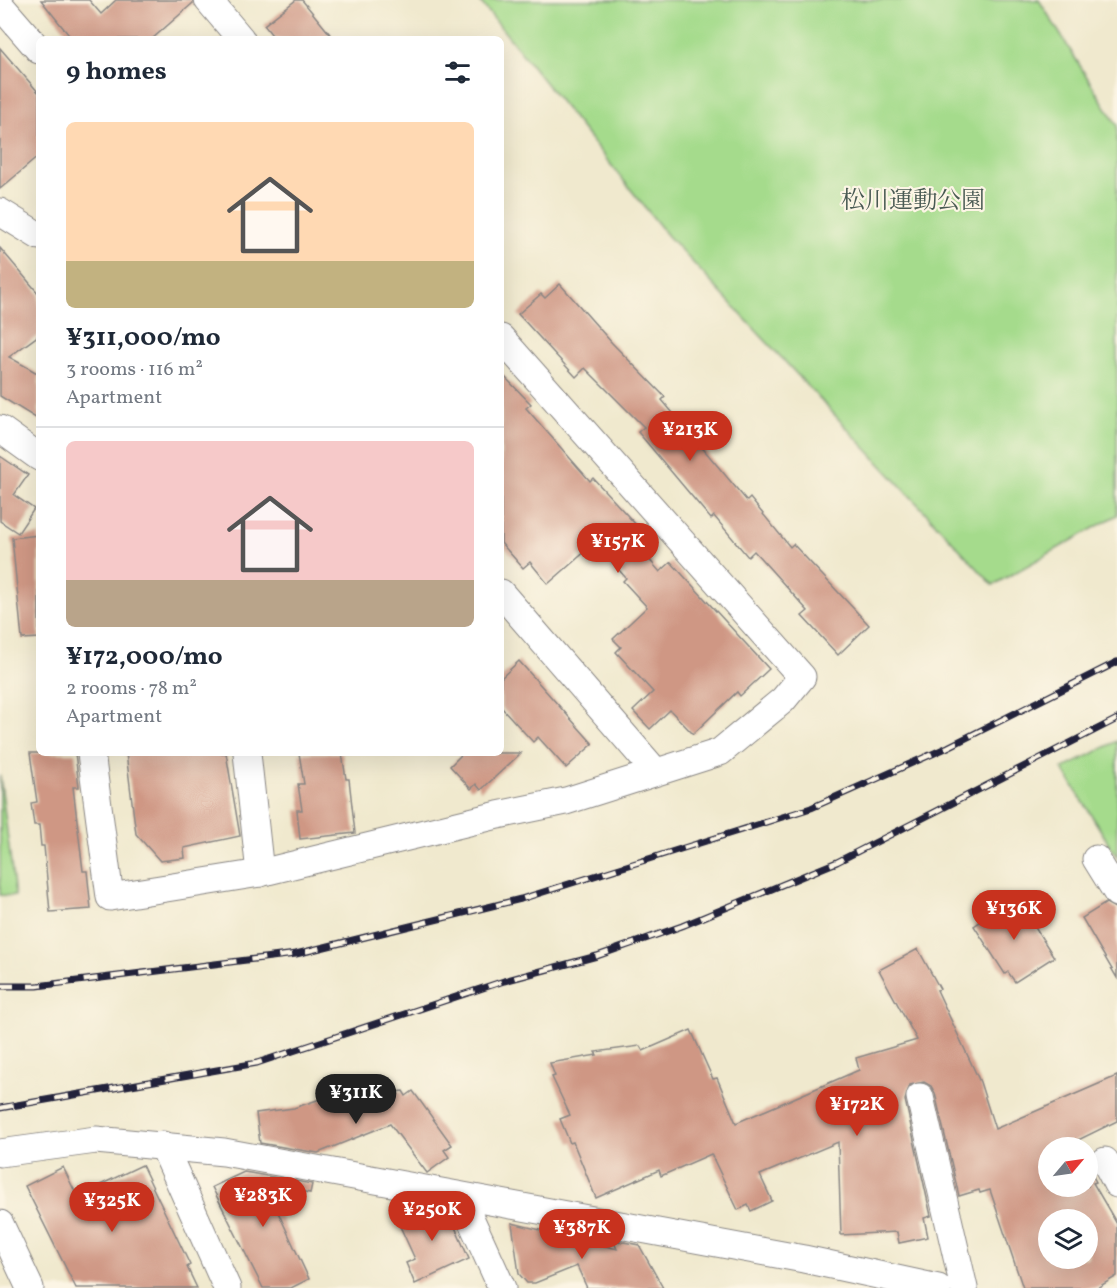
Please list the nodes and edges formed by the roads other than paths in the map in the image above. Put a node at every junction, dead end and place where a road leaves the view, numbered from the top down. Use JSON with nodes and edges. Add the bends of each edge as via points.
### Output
{"nodes":[{"id":1,"x":208,"y":0,"type":"edge"},
{"id":2,"x":0,"y":5,"type":"edge"},
{"id":3,"x":238,"y":36,"type":"edge"},
{"id":4,"x":36,"y":47,"type":"edge"},
{"id":5,"x":2,"y":217,"type":"edge"},
{"id":6,"x":36,"y":234,"type":"edge"},
{"id":7,"x":504,"y":341,"type":"edge"},
{"id":8,"x":0,"y":429,"type":"edge"},
{"id":9,"x":36,"y":454,"type":"edge"},
{"id":10,"x":504,"y":596,"type":"edge"},
{"id":11,"x":91,"y":756,"type":"edge"},
{"id":12,"x":247,"y":756,"type":"edge"},
{"id":13,"x":655,"y":771,"type":"junction"},
{"id":14,"x":1096,"y":860,"type":"dead end"},
{"id":15,"x":260,"y":873,"type":"junction"},
{"id":16,"x":1117,"y":892,"type":"edge"},
{"id":17,"x":920,"y":1097,"type":"dead end"},
{"id":18,"x":163,"y":1145,"type":"junction"},
{"id":19,"x":0,"y":1152,"type":"edge"},
{"id":20,"x":461,"y":1198,"type":"junction"},
{"id":21,"x":0,"y":1224,"type":"edge"},
{"id":22,"x":30,"y":1288,"type":"edge"},
{"id":23,"x":227,"y":1288,"type":"edge"},
{"id":24,"x":502,"y":1288,"type":"edge"},
{"id":25,"x":938,"y":1288,"type":"edge"},
{"id":26,"x":964,"y":1288,"type":"edge"}],
"edges":[{"from":1,"to":3,"type":"street"},
{"from":2,"to":4,"type":"street"},
{"from":5,"to":6,"type":"street"},
{"from":7,"to":13,"type":"street","via":[[802,677],[783,700],[720,752]]},
{"from":8,"to":9,"type":"street"},
{"from":10,"to":13,"type":"street"},
{"from":11,"to":15,"type":"street","via":[[110,897]]},
{"from":12,"to":15,"type":"street"},
{"from":13,"to":15,"type":"street","via":[[566,801]]},
{"from":14,"to":16,"type":"street"},
{"from":17,"to":26,"type":"street"},
{"from":18,"to":19,"type":"street","via":[[96,1140]]},
{"from":18,"to":20,"type":"street","via":[[304,1165]]},
{"from":18,"to":23,"type":"street"},
{"from":20,"to":24,"type":"street"},
{"from":20,"to":25,"type":"street","via":[[804,1259]]},
{"from":21,"to":22,"type":"street"}]}
